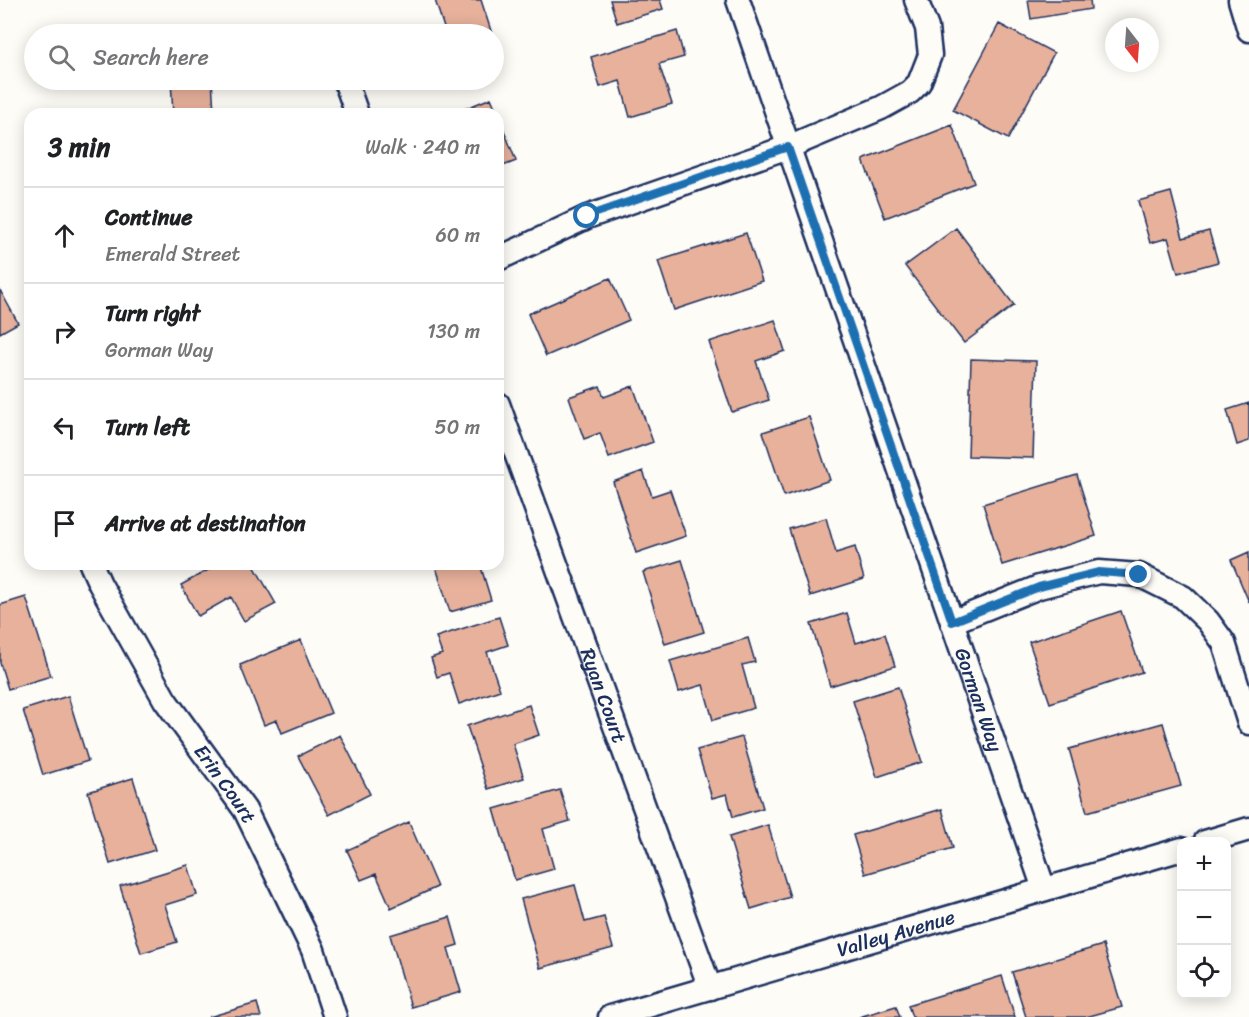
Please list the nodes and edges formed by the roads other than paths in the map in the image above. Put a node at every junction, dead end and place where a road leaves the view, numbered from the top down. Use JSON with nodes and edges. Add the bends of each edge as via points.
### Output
{"nodes":[{"id":1,"x":738,"y":0,"type":"edge"},
{"id":2,"x":916,"y":0,"type":"edge"},
{"id":3,"x":1240,"y":0,"type":"edge"},
{"id":4,"x":1249,"y":30,"type":"edge"},
{"id":5,"x":349,"y":90,"type":"edge"},
{"id":6,"x":355,"y":108,"type":"edge"},
{"id":7,"x":788,"y":147,"type":"junction"},
{"id":8,"x":504,"y":256,"type":"edge"},
{"id":9,"x":504,"y":421,"type":"edge"},
{"id":10,"x":94,"y":570,"type":"edge"},
{"id":11,"x":952,"y":622,"type":"junction"},
{"id":12,"x":1249,"y":723,"type":"edge"},
{"id":13,"x":1249,"y":829,"type":"edge"},
{"id":14,"x":1222,"y":837,"type":"edge"},
{"id":15,"x":1177,"y":850,"type":"edge"},
{"id":16,"x":1044,"y":889,"type":"junction"},
{"id":17,"x":710,"y":988,"type":"junction"},
{"id":18,"x":335,"y":1017,"type":"edge"},
{"id":19,"x":610,"y":1017,"type":"edge"}],
"edges":[{"from":1,"to":7,"type":"street","name":"Gorman Way"},
{"from":2,"to":7,"type":"street","via":[[927,28],[930,55],[919,83],[881,108]]},
{"from":3,"to":4,"type":"street"},
{"from":5,"to":6,"type":"street"},
{"from":7,"to":8,"type":"street","via":[[587,216]]},
{"from":7,"to":11,"type":"street","name":"Gorman Way"},
{"from":9,"to":17,"type":"street","name":"Ryan Court"},
{"from":10,"to":18,"type":"street","name":"Erin Court","via":[[165,699],[245,810],[313,950]]},
{"from":11,"to":12,"type":"street","via":[[1049,585],[1099,572],[1139,575],[1183,597],[1208,621],[1224,643]]},
{"from":11,"to":16,"type":"street","name":"Gorman Way"},
{"from":13,"to":14,"type":"street"},
{"from":15,"to":16,"type":"street","name":"Valley Avenue"},
{"from":16,"to":17,"type":"street","name":"Valley Avenue"},
{"from":17,"to":19,"type":"street","name":"Valley Avenue"}]}
